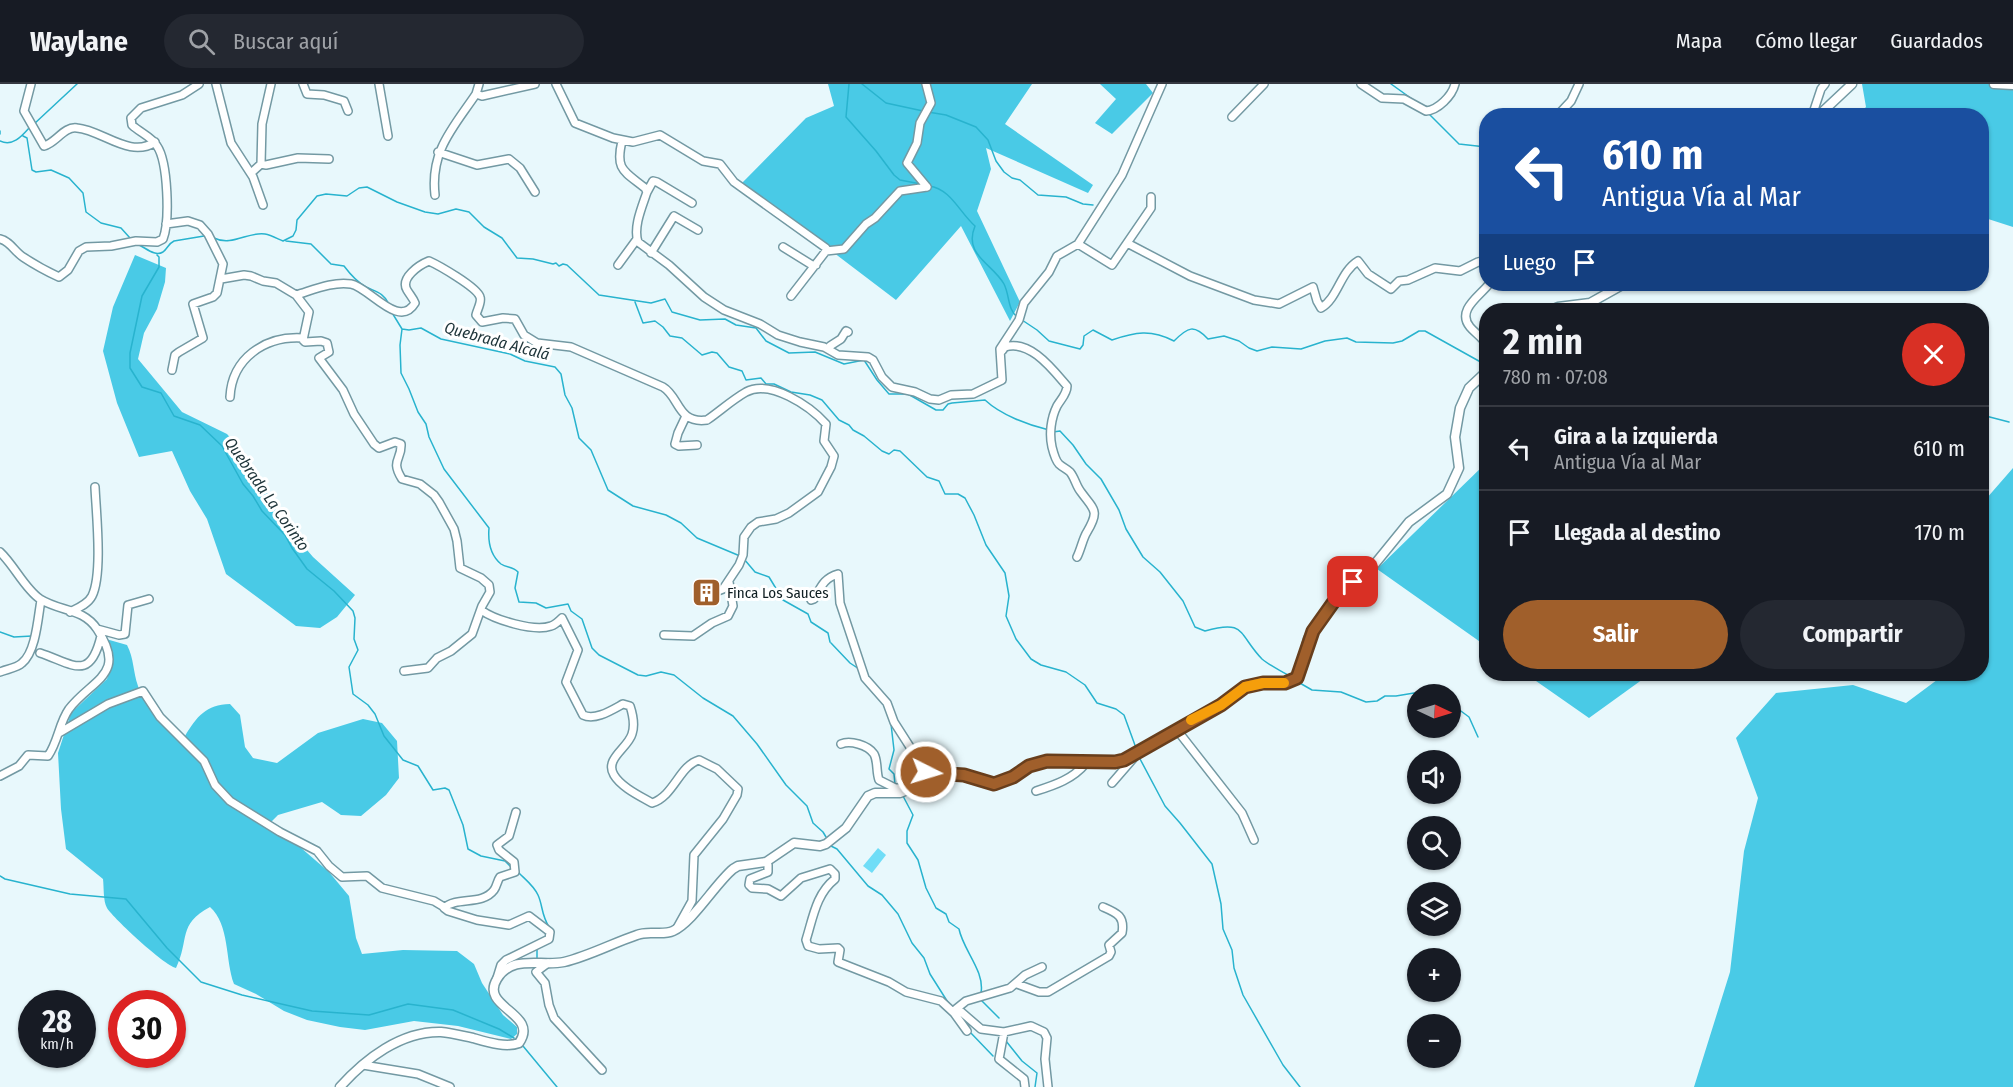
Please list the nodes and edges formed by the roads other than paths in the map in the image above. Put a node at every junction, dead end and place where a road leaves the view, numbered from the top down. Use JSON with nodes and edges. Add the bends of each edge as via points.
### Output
{"nodes":[{"id":1,"x":31,"y":84,"type":"edge"},
{"id":2,"x":199,"y":84,"type":"edge"},
{"id":3,"x":216,"y":84,"type":"edge"},
{"id":4,"x":271,"y":84,"type":"edge"},
{"id":5,"x":303,"y":84,"type":"edge"},
{"id":6,"x":379,"y":84,"type":"edge"},
{"id":7,"x":479,"y":84,"type":"edge"},
{"id":8,"x":535,"y":84,"type":"edge"},
{"id":9,"x":556,"y":84,"type":"edge"},
{"id":10,"x":927,"y":84,"type":"edge"},
{"id":11,"x":1162,"y":84,"type":"edge"},
{"id":12,"x":1264,"y":84,"type":"edge"},
{"id":13,"x":1361,"y":84,"type":"edge"},
{"id":14,"x":1455,"y":84,"type":"edge"},
{"id":15,"x":1579,"y":84,"type":"edge"},
{"id":16,"x":1825,"y":84,"type":"edge"},
{"id":17,"x":1851,"y":84,"type":"edge"},
{"id":18,"x":1994,"y":84,"type":"edge"},
{"id":19,"x":2013,"y":85,"type":"edge"},
{"id":20,"x":476,"y":94,"type":"junction"},
{"id":21,"x":1564,"y":108,"type":"edge"},
{"id":22,"x":1815,"y":108,"type":"edge"},
{"id":23,"x":1826,"y":108,"type":"edge"},
{"id":24,"x":348,"y":111,"type":"dead end"},
{"id":25,"x":1232,"y":117,"type":"dead end"},
{"id":26,"x":388,"y":136,"type":"dead end"},
{"id":27,"x":622,"y":141,"type":"junction"},
{"id":28,"x":154,"y":142,"type":"junction"},
{"id":29,"x":438,"y":152,"type":"junction"},
{"id":30,"x":329,"y":159,"type":"dead end"},
{"id":31,"x":261,"y":164,"type":"junction"},
{"id":32,"x":251,"y":173,"type":"junction"},
{"id":33,"x":535,"y":192,"type":"dead end"},
{"id":34,"x":647,"y":192,"type":"junction"},
{"id":35,"x":435,"y":195,"type":"dead end"},
{"id":36,"x":1151,"y":197,"type":"dead end"},
{"id":37,"x":693,"y":203,"type":"dead end"},
{"id":38,"x":264,"y":205,"type":"dead end"},
{"id":39,"x":166,"y":224,"type":"junction"},
{"id":40,"x":698,"y":230,"type":"dead end"},
{"id":41,"x":0,"y":239,"type":"edge"},
{"id":42,"x":637,"y":240,"type":"junction"},
{"id":43,"x":1127,"y":243,"type":"junction"},
{"id":44,"x":1078,"y":244,"type":"junction"},
{"id":45,"x":783,"y":247,"type":"dead end"},
{"id":46,"x":826,"y":251,"type":"junction"},
{"id":47,"x":651,"y":253,"type":"junction"},
{"id":48,"x":1479,"y":262,"type":"edge"},
{"id":49,"x":618,"y":265,"type":"dead end"},
{"id":50,"x":816,"y":265,"type":"junction"},
{"id":51,"x":221,"y":279,"type":"junction"},
{"id":52,"x":1481,"y":291,"type":"edge"},
{"id":53,"x":1612,"y":291,"type":"edge"},
{"id":54,"x":296,"y":295,"type":"junction"},
{"id":55,"x":791,"y":296,"type":"dead end"},
{"id":56,"x":1590,"y":303,"type":"edge"},
{"id":57,"x":848,"y":332,"type":"dead end"},
{"id":58,"x":1479,"y":337,"type":"edge"},
{"id":59,"x":302,"y":338,"type":"junction"},
{"id":60,"x":829,"y":349,"type":"junction"},
{"id":61,"x":999,"y":355,"type":"junction"},
{"id":62,"x":172,"y":370,"type":"dead end"},
{"id":63,"x":1479,"y":379,"type":"edge"},
{"id":64,"x":230,"y":397,"type":"dead end"},
{"id":65,"x":686,"y":416,"type":"junction"},
{"id":66,"x":697,"y":445,"type":"dead end"},
{"id":67,"x":94,"y":487,"type":"dead end"},
{"id":68,"x":0,"y":552,"type":"edge"},
{"id":69,"x":1077,"y":557,"type":"dead end"},
{"id":70,"x":730,"y":577,"type":"junction"},
{"id":71,"x":710,"y":594,"type":"dead end"},
{"id":72,"x":149,"y":599,"type":"dead end"},
{"id":73,"x":41,"y":600,"type":"junction"},
{"id":74,"x":811,"y":600,"type":"dead end"},
{"id":75,"x":481,"y":610,"type":"junction"},
{"id":76,"x":70,"y":612,"type":"junction"},
{"id":77,"x":99,"y":633,"type":"junction"},
{"id":78,"x":664,"y":635,"type":"dead end"},
{"id":79,"x":40,"y":653,"type":"dead end"},
{"id":80,"x":405,"y":671,"type":"dead end"},
{"id":81,"x":0,"y":672,"type":"edge"},
{"id":82,"x":1177,"y":730,"type":"junction"},
{"id":83,"x":59,"y":733,"type":"junction"},
{"id":84,"x":841,"y":744,"type":"dead end"},
{"id":85,"x":1139,"y":751,"type":"junction"},
{"id":86,"x":1086,"y":763,"type":"junction"},
{"id":87,"x":0,"y":776,"type":"edge"},
{"id":88,"x":939,"y":777,"type":"junction"},
{"id":89,"x":1112,"y":783,"type":"dead end"},
{"id":90,"x":910,"y":788,"type":"junction"},
{"id":91,"x":1036,"y":791,"type":"dead end"},
{"id":92,"x":516,"y":812,"type":"dead end"},
{"id":93,"x":1254,"y":840,"type":"dead end"},
{"id":94,"x":766,"y":862,"type":"junction"},
{"id":95,"x":444,"y":907,"type":"junction"},
{"id":96,"x":1103,"y":907,"type":"dead end"},
{"id":97,"x":675,"y":930,"type":"junction"},
{"id":98,"x":548,"y":963,"type":"junction"},
{"id":99,"x":1042,"y":967,"type":"dead end"},
{"id":100,"x":497,"y":978,"type":"junction"},
{"id":101,"x":1017,"y":984,"type":"junction"},
{"id":102,"x":955,"y":1011,"type":"junction"},
{"id":103,"x":967,"y":1031,"type":"dead end"},
{"id":104,"x":1004,"y":1032,"type":"junction"},
{"id":105,"x":363,"y":1065,"type":"junction"},
{"id":106,"x":602,"y":1070,"type":"dead end"},
{"id":107,"x":340,"y":1087,"type":"edge"},
{"id":108,"x":450,"y":1087,"type":"edge"},
{"id":109,"x":1025,"y":1087,"type":"edge"},
{"id":110,"x":1048,"y":1087,"type":"edge"}],
"edges":[{"from":1,"to":28,"type":"street","via":[[24,111],[46,146],[75,127],[123,145],[147,146]]},
{"from":2,"to":28,"type":"street","via":[[133,114],[132,125]]},
{"from":3,"to":32,"type":"street","via":[[231,143]]},
{"from":4,"to":31,"type":"street","via":[[262,124]]},
{"from":5,"to":24,"type":"street","via":[[307,94],[344,101]]},
{"from":6,"to":26,"type":"street"},
{"from":7,"to":20,"type":"street"},
{"from":8,"to":20,"type":"street"},
{"from":9,"to":27,"type":"street","via":[[574,123]]},
{"from":10,"to":46,"type":"street","via":[[931,103],[907,164],[924,185],[900,191],[844,249]]},
{"from":11,"to":44,"type":"street","via":[[1122,175]]},
{"from":12,"to":25,"type":"street"},
{"from":13,"to":14,"type":"street","via":[[1382,98],[1404,99],[1426,111],[1436,109],[1452,93]]},
{"from":15,"to":21,"type":"street"},
{"from":16,"to":22,"type":"street"},
{"from":17,"to":23,"type":"main road"},
{"from":18,"to":19,"type":"main road"},
{"from":20,"to":29,"type":"street"},
{"from":27,"to":34,"type":"street","via":[[618,157],[621,168]]},
{"from":27,"to":46,"type":"street","via":[[637,142],[660,135],[704,161],[720,164],[734,182]]},
{"from":28,"to":39,"type":"street","via":[[162,158],[167,190]]},
{"from":29,"to":33,"type":"street","via":[[481,165],[509,159],[520,168]]},
{"from":29,"to":35,"type":"street"},
{"from":30,"to":31,"type":"street","via":[[298,158]]},
{"from":31,"to":32,"type":"street"},
{"from":32,"to":38,"type":"street"},
{"from":34,"to":37,"type":"street","via":[[653,181]]},
{"from":34,"to":42,"type":"street"},
{"from":36,"to":43,"type":"street","via":[[1151,208]]},
{"from":39,"to":41,"type":"street","via":[[162,239],[157,242],[83,249],[59,277],[44,271]]},
{"from":39,"to":51,"type":"street","via":[[194,222],[204,228],[223,264]]},
{"from":40,"to":47,"type":"street","via":[[674,216]]},
{"from":42,"to":47,"type":"street"},
{"from":42,"to":49,"type":"street"},
{"from":43,"to":44,"type":"street","via":[[1111,265]]},
{"from":43,"to":48,"type":"street","via":[[1190,276],[1254,300],[1279,304],[1313,287],[1321,308],[1348,268],[1358,261],[1368,274],[1391,289],[1397,282],[1428,270],[1460,271]]},
{"from":44,"to":61,"type":"street","via":[[1055,259],[1024,303]]},
{"from":45,"to":50,"type":"street"},
{"from":46,"to":50,"type":"street"},
{"from":47,"to":60,"type":"street","via":[[724,310],[778,335]]},
{"from":50,"to":55,"type":"street"},
{"from":51,"to":54,"type":"street","via":[[251,276],[263,282],[276,282]]},
{"from":51,"to":62,"type":"street","via":[[213,297],[193,304],[203,338],[178,352]]},
{"from":52,"to":58,"type":"street","via":[[1468,305],[1466,315],[1468,325]]},
{"from":53,"to":56,"type":"main road"},
{"from":54,"to":59,"type":"street","via":[[309,312]]},
{"from":54,"to":65,"type":"street","via":[[348,283],[400,312],[415,303],[405,287],[406,280],[430,262],[479,295],[476,315],[482,322],[516,319],[524,335],[537,343],[567,346],[658,384],[669,390]]},
{"from":57,"to":60,"type":"street"},
{"from":59,"to":64,"type":"street","via":[[281,338],[248,354],[231,384]]},
{"from":59,"to":75,"type":"street","via":[[305,342],[328,344],[329,352],[319,358],[376,447],[401,444],[396,464],[400,477],[420,484],[434,495],[454,529],[459,567],[489,585],[490,592]]},
{"from":60,"to":61,"type":"street","via":[[838,355],[871,358],[889,385],[936,400],[973,394],[1000,381]]},
{"from":61,"to":69,"type":"street","via":[[1009,346],[1034,352],[1067,386],[1053,414],[1052,447],[1058,463],[1074,478],[1095,514]]},
{"from":63,"to":82,"type":"main road","via":[[1469,388],[1460,408],[1455,438],[1459,468],[1447,494],[1409,522],[1374,565],[1335,600],[1308,639],[1297,678],[1245,687]]},
{"from":65,"to":66,"type":"street","via":[[675,444]]},
{"from":65,"to":70,"type":"street","via":[[707,420],[749,391],[784,394],[824,421],[824,441],[834,454],[818,492],[789,513],[751,527],[744,537],[742,559]]},
{"from":67,"to":76,"type":"street","via":[[98,542],[95,589],[86,603]]},
{"from":68,"to":73,"type":"street"},
{"from":70,"to":71,"type":"street","via":[[723,590]]},
{"from":70,"to":78,"type":"street","via":[[733,606],[728,615],[693,636]]},
{"from":72,"to":77,"type":"street","via":[[128,604],[125,634]]},
{"from":73,"to":76,"type":"street"},
{"from":73,"to":81,"type":"street","via":[[35,637],[26,659]]},
{"from":74,"to":88,"type":"street","via":[[829,577],[838,574],[840,603],[865,678],[887,703],[894,722],[923,768]]},
{"from":75,"to":80,"type":"street","via":[[476,628],[463,642],[428,668]]},
{"from":75,"to":97,"type":"street","via":[[505,622],[535,627],[553,626],[563,620],[578,650],[565,679],[583,715],[592,717],[623,704],[630,706],[632,734],[614,759],[612,770],[634,792],[652,803],[658,801],[699,760],[717,769],[738,789],[723,819],[694,855],[692,902]]},
{"from":76,"to":77,"type":"street","via":[[91,620]]},
{"from":77,"to":79,"type":"street","via":[[95,655],[86,666]]},
{"from":77,"to":83,"type":"street","via":[[108,650],[107,672],[70,709]]},
{"from":82,"to":85,"type":"main road"},
{"from":82,"to":93,"type":"street","via":[[1242,813]]},
{"from":83,"to":87,"type":"street","via":[[48,756],[28,755],[19,766]]},
{"from":83,"to":95,"type":"street","via":[[108,704],[142,691],[160,717],[204,761],[215,785],[236,806],[317,851],[342,877],[366,876],[382,888]]},
{"from":84,"to":90,"type":"street","via":[[852,742],[872,752],[879,780],[895,788]]},
{"from":85,"to":86,"type":"main road","via":[[1115,762]]},
{"from":85,"to":89,"type":"street"},
{"from":86,"to":88,"type":"main road","via":[[1039,762],[994,784],[964,775]]},
{"from":86,"to":91,"type":"street","via":[[1060,783]]},
{"from":88,"to":90,"type":"main road"},
{"from":90,"to":94,"type":"main road","via":[[900,793],[868,796],[846,828],[826,844],[794,843]]},
{"from":92,"to":95,"type":"street","via":[[510,834],[497,844],[514,861],[515,872],[500,877],[486,897]]},
{"from":94,"to":97,"type":"main road","via":[[733,869]]},
{"from":94,"to":102,"type":"street","via":[[768,872],[750,879],[749,885],[779,895],[806,876],[830,869],[835,874],[820,896],[806,940],[808,946],[838,948],[838,962],[906,992],[940,1001]]},
{"from":95,"to":100,"type":"street","via":[[477,920],[509,925],[530,916],[550,932],[549,939],[506,960]]},
{"from":96,"to":101,"type":"street","via":[[1120,915],[1123,921],[1122,933],[1109,945],[1109,956],[1052,991],[1039,992]]},
{"from":97,"to":98,"type":"main road","via":[[638,934],[563,962]]},
{"from":98,"to":100,"type":"main road","via":[[518,964]]},
{"from":98,"to":106,"type":"street","via":[[536,972],[545,983],[555,1018]]},
{"from":99,"to":101,"type":"street"},
{"from":100,"to":105,"type":"main road","via":[[493,989],[496,998],[524,1027],[519,1043],[429,1033],[387,1047]]},
{"from":101,"to":102,"type":"street","via":[[966,1001]]},
{"from":102,"to":103,"type":"street"},
{"from":102,"to":104,"type":"street","via":[[965,1013],[979,1029]]},
{"from":104,"to":109,"type":"street","via":[[999,1059],[1024,1079]]},
{"from":104,"to":110,"type":"street","via":[[1031,1026],[1045,1033]]},
{"from":105,"to":107,"type":"main road"},
{"from":105,"to":108,"type":"street","via":[[418,1074]]}]}
